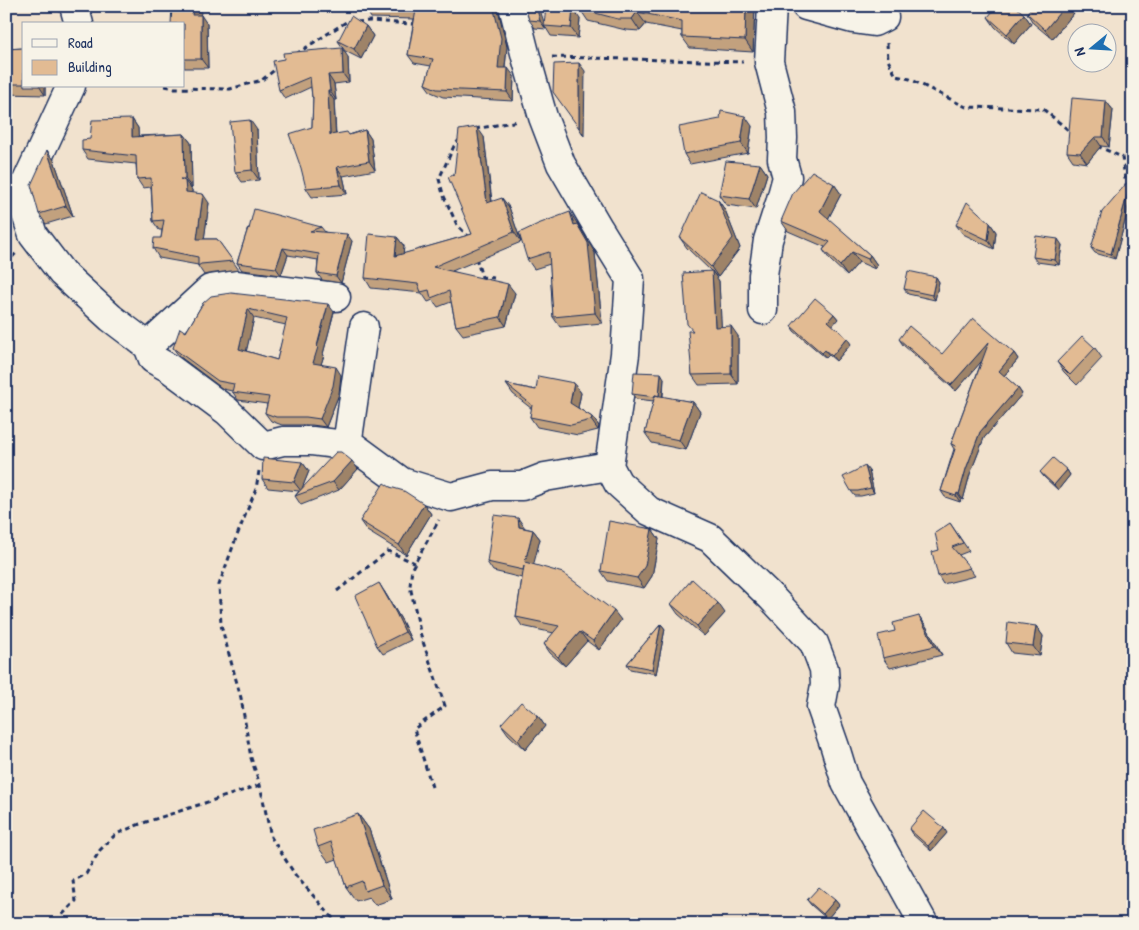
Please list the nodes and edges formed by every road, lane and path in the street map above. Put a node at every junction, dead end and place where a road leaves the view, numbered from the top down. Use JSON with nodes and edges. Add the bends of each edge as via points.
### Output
{"nodes":[{"id":1,"x":74,"y":6,"type":"edge"},
{"id":2,"x":513,"y":6,"type":"edge"},
{"id":3,"x":772,"y":6,"type":"edge"},
{"id":4,"x":806,"y":6,"type":"edge"},
{"id":5,"x":915,"y":6,"type":"edge"},
{"id":6,"x":930,"y":6,"type":"edge"},
{"id":7,"x":884,"y":17,"type":"joint"},
{"id":8,"x":78,"y":22,"type":"edge"},
{"id":9,"x":420,"y":22,"type":"edge"},
{"id":10,"x":295,"y":54,"type":"edge"},
{"id":11,"x":526,"y":57,"type":"junction"},
{"id":12,"x":769,"y":62,"type":"junction"},
{"id":13,"x":281,"y":65,"type":"edge"},
{"id":14,"x":70,"y":88,"type":"edge"},
{"id":15,"x":174,"y":88,"type":"edge"},
{"id":16,"x":543,"y":117,"type":"junction"},
{"id":17,"x":468,"y":130,"type":"edge"},
{"id":18,"x":463,"y":135,"type":"edge"},
{"id":19,"x":1075,"y":136,"type":"edge"},
{"id":20,"x":1090,"y":143,"type":"edge"},
{"id":21,"x":13,"y":192,"type":"edge"},
{"id":22,"x":1127,"y":192,"type":"edge"},
{"id":23,"x":473,"y":246,"type":"edge"},
{"id":24,"x":475,"y":253,"type":"edge"},
{"id":25,"x":494,"y":278,"type":"dead end"},
{"id":26,"x":336,"y":297,"type":"dead end"},
{"id":27,"x":763,"y":310,"type":"dead end"},
{"id":28,"x":364,"y":327,"type":"dead end"},
{"id":29,"x":148,"y":346,"type":"junction"},
{"id":30,"x":263,"y":446,"type":"junction"},
{"id":31,"x":347,"y":446,"type":"junction"},
{"id":32,"x":609,"y":466,"type":"junction"},
{"id":33,"x":451,"y":497,"type":"junction"},
{"id":34,"x":415,"y":564,"type":"junction"},
{"id":35,"x":337,"y":591,"type":"dead end"},
{"id":36,"x":260,"y":785,"type":"junction"},
{"id":37,"x":432,"y":787,"type":"dead end"},
{"id":38,"x":62,"y":924,"type":"edge"},
{"id":39,"x":338,"y":924,"type":"edge"},
{"id":40,"x":924,"y":924,"type":"edge"}],
"edges":[{"from":1,"to":8,"type":"street"},
{"from":2,"to":11,"type":"street"},
{"from":3,"to":12,"type":"street"},
{"from":4,"to":7,"type":"street","via":[[874,22]]},
{"from":5,"to":6,"type":"path"},
{"from":7,"to":19,"type":"path","via":[[888,60],[896,76],[910,79],[966,108],[1042,109]]},
{"from":9,"to":10,"type":"path","via":[[346,22]]},
{"from":11,"to":12,"type":"path"},
{"from":11,"to":16,"type":"street"},
{"from":12,"to":27,"type":"street","via":[[782,112],[782,159],[787,177],[768,240]]},
{"from":13,"to":15,"type":"path","via":[[262,80],[230,89]]},
{"from":14,"to":21,"type":"street"},
{"from":16,"to":17,"type":"path"},
{"from":16,"to":32,"type":"street","via":[[561,164],[630,279],[626,354]]},
{"from":18,"to":23,"type":"path","via":[[438,179],[457,224]]},
{"from":20,"to":22,"type":"path","via":[[1122,157]]},
{"from":21,"to":29,"type":"street","via":[[34,235],[62,272],[111,318]]},
{"from":24,"to":25,"type":"path","via":[[482,276]]},
{"from":26,"to":29,"type":"street","via":[[236,285],[210,289]]},
{"from":28,"to":31,"type":"street"},
{"from":29,"to":30,"type":"street","via":[[153,359],[226,411]]},
{"from":30,"to":31,"type":"street","via":[[283,441]]},
{"from":30,"to":36,"type":"path","via":[[256,489],[219,585],[221,625],[242,698],[251,758]]},
{"from":31,"to":33,"type":"street","via":[[353,446],[402,482]]},
{"from":32,"to":33,"type":"street","via":[[544,477],[522,486],[492,486]]},
{"from":32,"to":40,"type":"street","via":[[618,483],[649,511],[710,538],[772,597],[814,643],[824,669],[821,707],[846,783]]},
{"from":33,"to":34,"type":"path"},
{"from":34,"to":35,"type":"path","via":[[388,551]]},
{"from":34,"to":37,"type":"path","via":[[410,586],[421,636],[445,706],[414,729]]},
{"from":36,"to":38,"type":"path","via":[[116,834],[100,850],[86,874],[73,881],[76,901],[63,914]]},
{"from":36,"to":39,"type":"path","via":[[271,837],[296,876]]}]}
